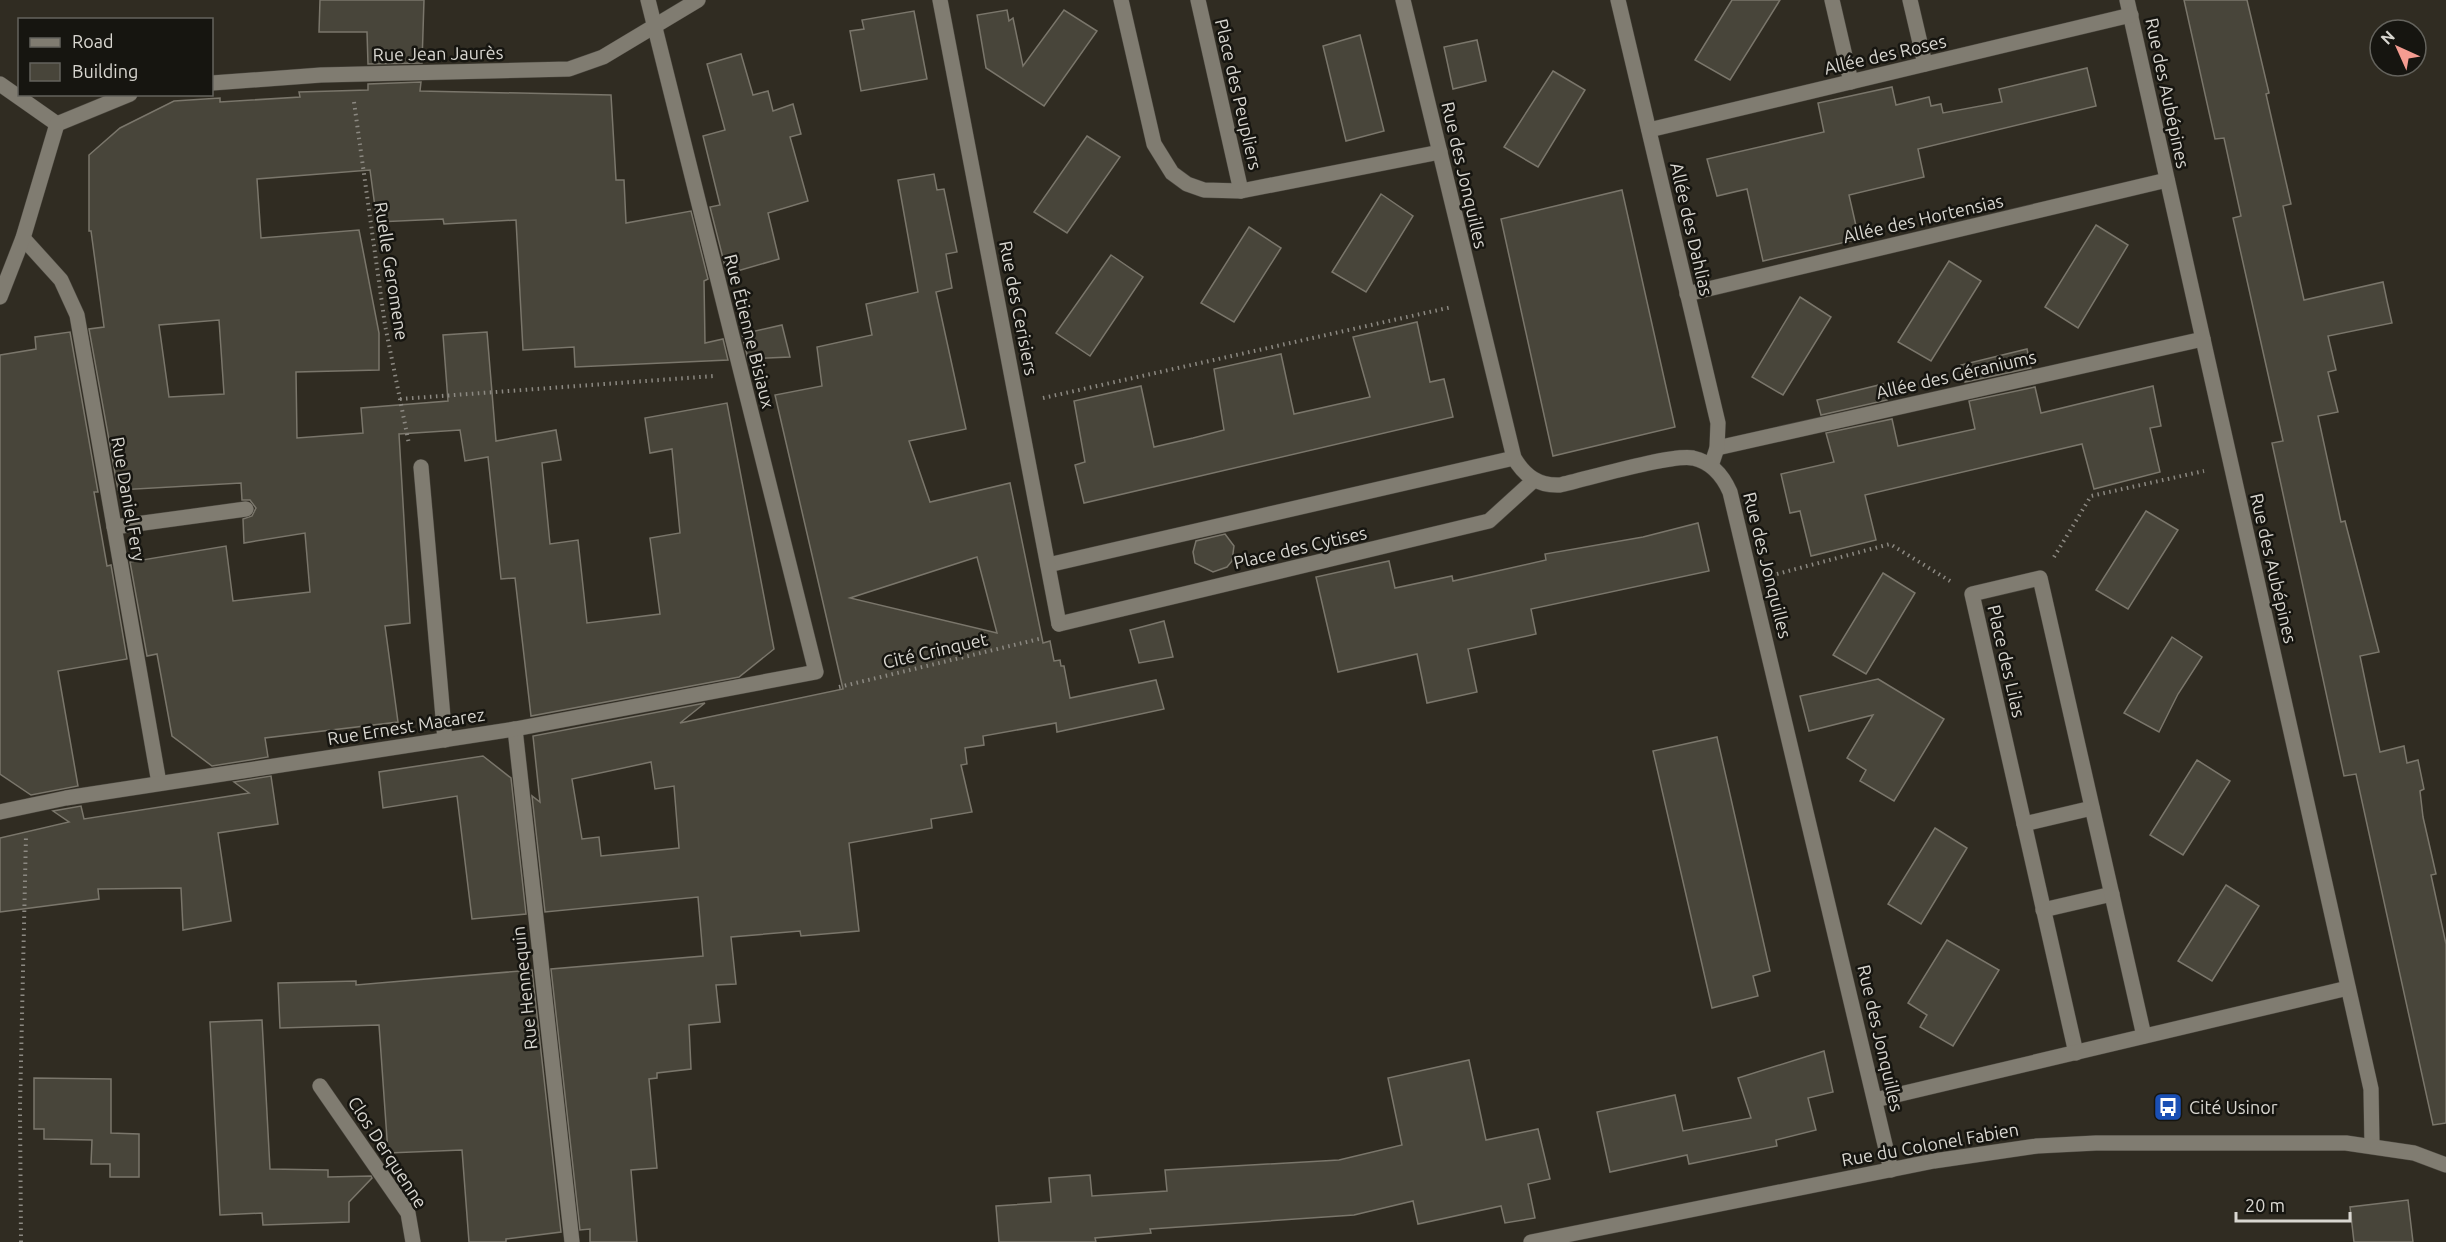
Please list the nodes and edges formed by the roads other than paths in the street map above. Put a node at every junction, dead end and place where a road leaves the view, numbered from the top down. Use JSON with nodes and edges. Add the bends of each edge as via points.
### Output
{"nodes":[{"id":1,"x":648,"y":0,"type":"edge"},
{"id":2,"x":698,"y":0,"type":"edge"},
{"id":3,"x":940,"y":0,"type":"edge"},
{"id":4,"x":1121,"y":0,"type":"edge"},
{"id":5,"x":1198,"y":0,"type":"edge"},
{"id":6,"x":1403,"y":0,"type":"edge"},
{"id":7,"x":1618,"y":0,"type":"edge"},
{"id":8,"x":1832,"y":0,"type":"edge"},
{"id":9,"x":1910,"y":0,"type":"edge"},
{"id":10,"x":2127,"y":0,"type":"edge"},
{"id":11,"x":2131,"y":15,"type":"junction"},
{"id":12,"x":654,"y":27,"type":"junction"},
{"id":13,"x":1925,"y":64,"type":"junction"},
{"id":14,"x":213,"y":82,"type":"edge"},
{"id":15,"x":1851,"y":82,"type":"junction"},
{"id":16,"x":0,"y":84,"type":"edge"},
{"id":17,"x":125,"y":96,"type":"edge"},
{"id":18,"x":57,"y":124,"type":"junction"},
{"id":19,"x":1649,"y":130,"type":"junction"},
{"id":20,"x":1440,"y":152,"type":"junction"},
{"id":21,"x":2167,"y":180,"type":"junction"},
{"id":22,"x":1241,"y":191,"type":"junction"},
{"id":23,"x":23,"y":238,"type":"junction"},
{"id":24,"x":1687,"y":294,"type":"junction"},
{"id":25,"x":0,"y":297,"type":"edge"},
{"id":26,"x":2203,"y":339,"type":"junction"},
{"id":27,"x":1717,"y":448,"type":"junction"},
{"id":28,"x":1514,"y":458,"type":"junction"},
{"id":29,"x":1711,"y":466,"type":"junction"},
{"id":30,"x":422,"y":467,"type":"road end"},
{"id":31,"x":1534,"y":480,"type":"junction"},
{"id":32,"x":246,"y":509,"type":"dead end"},
{"id":33,"x":114,"y":527,"type":"junction"},
{"id":34,"x":1048,"y":565,"type":"junction"},
{"id":35,"x":1059,"y":624,"type":"joint"},
{"id":36,"x":816,"y":672,"type":"joint"},
{"id":37,"x":515,"y":729,"type":"junction"},
{"id":38,"x":445,"y":740,"type":"junction"},
{"id":39,"x":159,"y":783,"type":"junction"},
{"id":40,"x":2092,"y":808,"type":"junction"},
{"id":41,"x":0,"y":812,"type":"edge"},
{"id":42,"x":2024,"y":824,"type":"junction"},
{"id":43,"x":2112,"y":894,"type":"junction"},
{"id":44,"x":2043,"y":910,"type":"junction"},
{"id":45,"x":2348,"y":988,"type":"junction"},
{"id":46,"x":2144,"y":1036,"type":"junction"},
{"id":47,"x":2076,"y":1053,"type":"junction"},
{"id":48,"x":320,"y":1086,"type":"dead end"},
{"id":49,"x":1875,"y":1100,"type":"junction"},
{"id":50,"x":2372,"y":1145,"type":"junction"},
{"id":51,"x":2446,"y":1165,"type":"edge"},
{"id":52,"x":1891,"y":1170,"type":"junction"},
{"id":53,"x":413,"y":1242,"type":"edge"},
{"id":54,"x":572,"y":1242,"type":"edge"},
{"id":55,"x":1532,"y":1242,"type":"edge"}],
"edges":[{"from":1,"to":12,"type":"street","name":"Rue Étienne Bisiaux"},
{"from":2,"to":12,"type":"street","name":"Rue Jean Jaurès"},
{"from":3,"to":34,"type":"street","name":"Rue des Cerisiers"},
{"from":4,"to":22,"type":"street","name":"Place des Peupliers","via":[[1151,135],[1162,160],[1172,173],[1204,190]]},
{"from":5,"to":22,"type":"street","name":"Place des Peupliers"},
{"from":6,"to":20,"type":"street","name":"Rue des Jonquilles"},
{"from":7,"to":19,"type":"street","name":"Allée des Dahlias"},
{"from":8,"to":15,"type":"street"},
{"from":9,"to":13,"type":"street"},
{"from":10,"to":11,"type":"street","name":"Rue des Aubépines"},
{"from":11,"to":13,"type":"street","name":"Allée des Roses"},
{"from":11,"to":21,"type":"street","name":"Rue des Aubépines"},
{"from":12,"to":14,"type":"street","name":"Rue Jean Jaurès","via":[[603,57],[569,69]]},
{"from":12,"to":36,"type":"street","name":"Rue Étienne Bisiaux"},
{"from":13,"to":15,"type":"street","name":"Allée des Roses"},
{"from":15,"to":19,"type":"street","name":"Allée des Roses"},
{"from":16,"to":18,"type":"street"},
{"from":17,"to":18,"type":"street"},
{"from":18,"to":23,"type":"street"},
{"from":19,"to":24,"type":"street","name":"Allée des Dahlias"},
{"from":20,"to":22,"type":"street"},
{"from":20,"to":28,"type":"street","name":"Rue des Jonquilles"},
{"from":21,"to":24,"type":"street","name":"Allée des Hortensias"},
{"from":21,"to":26,"type":"street","name":"Rue des Aubépines"},
{"from":23,"to":25,"type":"street"},
{"from":23,"to":33,"type":"street","name":"Rue Daniel Fery","via":[[61,280],[77,315]]},
{"from":24,"to":27,"type":"street","name":"Allée des Dahlias","via":[[1718,423]]},
{"from":26,"to":27,"type":"street","name":"Allée des Géraniums"},
{"from":26,"to":45,"type":"street","name":"Rue des Aubépines"},
{"from":27,"to":29,"type":"street","name":"Allée des Dahlias"},
{"from":28,"to":31,"type":"street","name":"Rue des Jonquilles"},
{"from":28,"to":34,"type":"street"},
{"from":29,"to":31,"type":"street","via":[[1683,458],[1560,485]]},
{"from":29,"to":49,"type":"street","name":"Rue des Jonquilles","via":[[1730,492]]},
{"from":30,"to":38,"type":"street"},
{"from":31,"to":35,"type":"street","name":"Place des Cytises","via":[[1489,522]]},
{"from":32,"to":33,"type":"street"},
{"from":33,"to":39,"type":"street","name":"Rue Daniel Fery"},
{"from":34,"to":35,"type":"street","name":"Rue des Cerisiers"},
{"from":36,"to":37,"type":"street","name":"Rue Ernest Macarez"},
{"from":37,"to":38,"type":"street","name":"Rue Ernest Macarez"},
{"from":37,"to":54,"type":"street","name":"Rue Hennequin"},
{"from":38,"to":39,"type":"street","name":"Rue Ernest Macarez"},
{"from":39,"to":41,"type":"street","name":"Rue Ernest Macarez"},
{"from":40,"to":42,"type":"street"},
{"from":40,"to":42,"type":"street","name":"Place des Lilas","via":[[2040,579],[1972,594]]},
{"from":40,"to":43,"type":"street"},
{"from":42,"to":44,"type":"street","name":"Place des Lilas"},
{"from":43,"to":44,"type":"street"},
{"from":43,"to":46,"type":"street"},
{"from":44,"to":47,"type":"street","name":"Place des Lilas"},
{"from":45,"to":46,"type":"street"},
{"from":45,"to":50,"type":"street","name":"Rue des Aubépines","via":[[2371,1089]]},
{"from":46,"to":47,"type":"street"},
{"from":47,"to":49,"type":"street"},
{"from":48,"to":53,"type":"street","name":"Clos Derquenne","via":[[408,1213]]},
{"from":49,"to":52,"type":"street","name":"Rue des Jonquilles"},
{"from":50,"to":51,"type":"street","name":"Rue du Colonel Fabien","via":[[2414,1153]]},
{"from":50,"to":52,"type":"street","name":"Rue du Colonel Fabien","via":[[2037,1146]]},
{"from":52,"to":55,"type":"street","name":"Rue du Colonel Fabien"}]}
